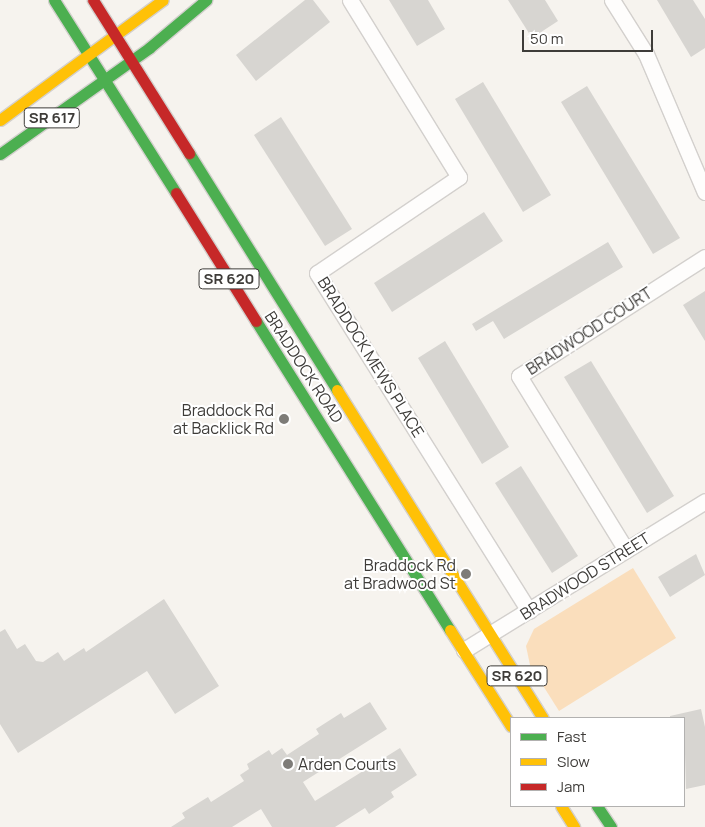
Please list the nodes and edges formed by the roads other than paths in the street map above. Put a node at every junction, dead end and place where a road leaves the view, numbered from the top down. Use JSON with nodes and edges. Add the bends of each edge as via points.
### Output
{"nodes":[{"id":1,"x":54,"y":0,"type":"edge"},
{"id":2,"x":93,"y":0,"type":"edge"},
{"id":3,"x":163,"y":0,"type":"edge"},
{"id":4,"x":206,"y":0,"type":"edge"},
{"id":5,"x":350,"y":0,"type":"edge"},
{"id":6,"x":612,"y":0,"type":"edge"},
{"id":7,"x":116,"y":37,"type":"junction"},
{"id":8,"x":89,"y":58,"type":"junction"},
{"id":9,"x":131,"y":61,"type":"junction"},
{"id":10,"x":104,"y":81,"type":"junction"},
{"id":11,"x":0,"y":120,"type":"edge"},
{"id":12,"x":0,"y":154,"type":"edge"},
{"id":13,"x":705,"y":192,"type":"edge"},
{"id":14,"x":705,"y":257,"type":"edge"},
{"id":15,"x":705,"y":501,"type":"edge"},
{"id":16,"x":626,"y":550,"type":"junction"},
{"id":17,"x":529,"y":611,"type":"junction"},
{"id":18,"x":491,"y":634,"type":"junction"},
{"id":19,"x":464,"y":650,"type":"junction"},
{"id":20,"x":542,"y":717,"type":"edge"},
{"id":21,"x":510,"y":724,"type":"edge"},
{"id":22,"x":562,"y":807,"type":"edge"},
{"id":23,"x":598,"y":807,"type":"edge"},
{"id":24,"x":574,"y":827,"type":"edge"},
{"id":25,"x":611,"y":827,"type":"edge"}],
"edges":[{"from":1,"to":8,"type":"main road","name":"BRADDOCK ROAD","number":"SR 620"},
{"from":2,"to":7,"type":"main road","name":"BRADDOCK ROAD","number":"SR 620"},
{"from":3,"to":7,"type":"main road","number":"SR 617"},
{"from":4,"to":9,"type":"main road","number":"SR 617"},
{"from":5,"to":17,"type":"street","name":"BRADDOCK MEWS PLACE","via":[[459,177],[317,272]]},
{"from":6,"to":13,"type":"street","via":[[646,54]]},
{"from":7,"to":8,"type":"main road","number":"SR 617"},
{"from":7,"to":9,"type":"main road","name":"BRADDOCK ROAD","number":"SR 620"},
{"from":8,"to":10,"type":"main road","name":"BRADDOCK ROAD","number":"SR 620"},
{"from":8,"to":11,"type":"main road","number":"SR 617"},
{"from":9,"to":10,"type":"main road","number":"SR 617"},
{"from":9,"to":18,"type":"main road","name":"BRADDOCK ROAD","number":"SR 620"},
{"from":10,"to":12,"type":"main road","number":"SR 617"},
{"from":10,"to":19,"type":"main road","name":"BRADDOCK ROAD","number":"SR 620"},
{"from":14,"to":16,"type":"street","name":"BRADWOOD COURT","via":[[519,376]]},
{"from":15,"to":16,"type":"street","name":"BRADWOOD STREET"},
{"from":16,"to":17,"type":"street","name":"BRADWOOD STREET"},
{"from":17,"to":18,"type":"street","name":"BRADWOOD STREET"},
{"from":18,"to":19,"type":"street","name":"BRADWOOD STREET"},
{"from":18,"to":20,"type":"main road","name":"BRADDOCK ROAD","number":"SR 620"},
{"from":19,"to":21,"type":"main road","name":"BRADDOCK ROAD","number":"SR 620"},
{"from":22,"to":24,"type":"main road"},
{"from":23,"to":25,"type":"main road"}]}
